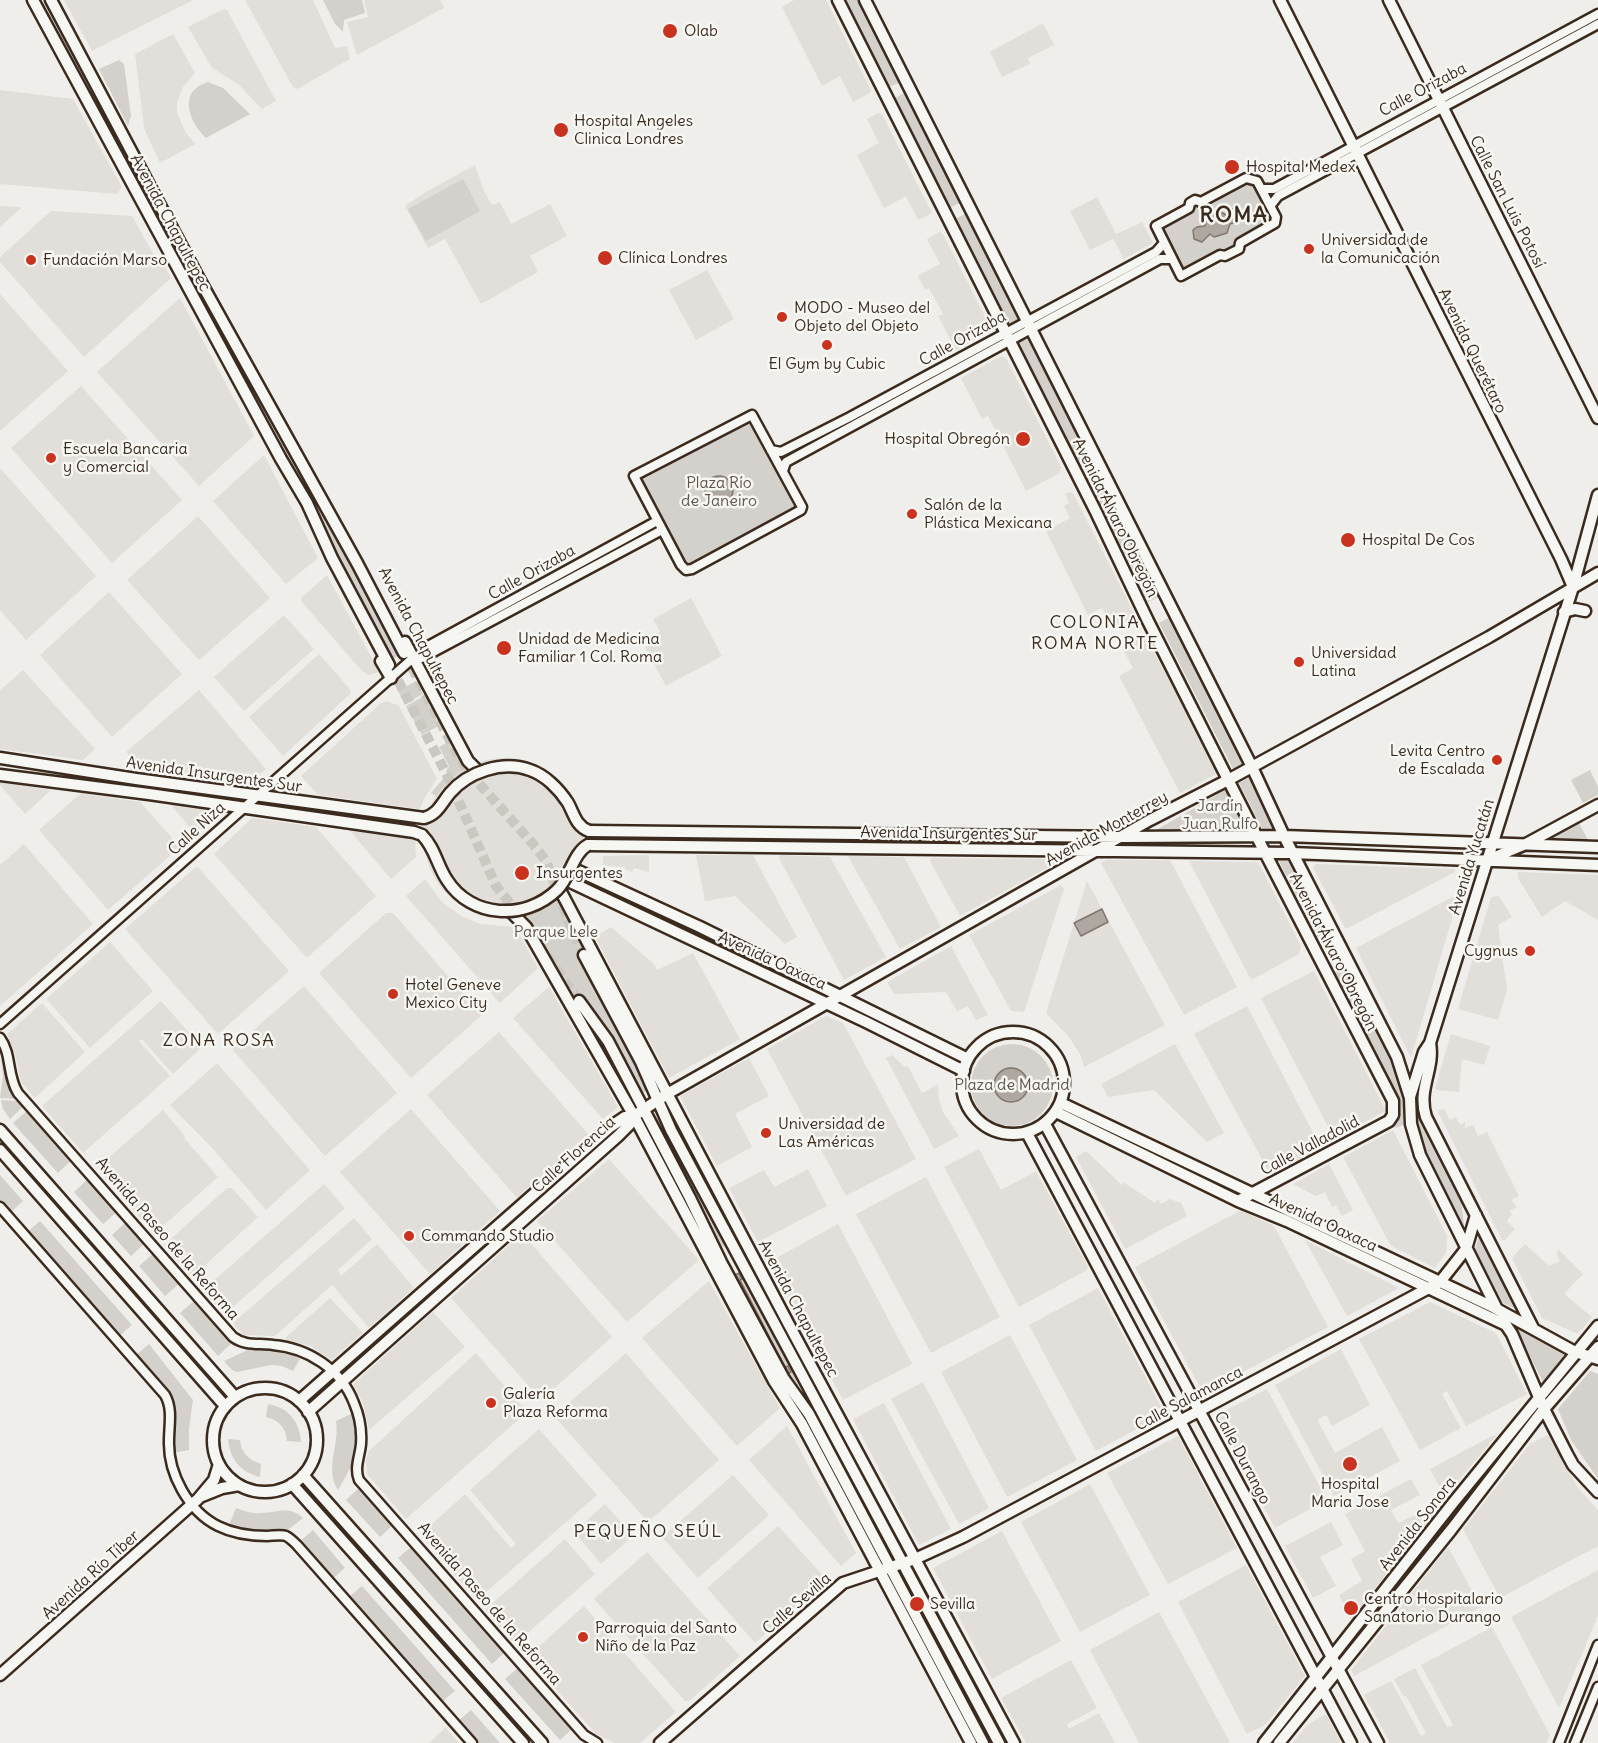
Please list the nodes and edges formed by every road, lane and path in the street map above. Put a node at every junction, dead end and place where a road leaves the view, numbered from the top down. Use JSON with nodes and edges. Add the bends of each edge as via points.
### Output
{"nodes":[{"id":1,"x":33,"y":0,"type":"edge"},
{"id":2,"x":51,"y":0,"type":"edge"},
{"id":3,"x":838,"y":0,"type":"edge"},
{"id":4,"x":865,"y":0,"type":"edge"},
{"id":5,"x":1280,"y":0,"type":"edge"},
{"id":6,"x":1389,"y":0,"type":"edge"},
{"id":7,"x":1598,"y":14,"type":"edge"},
{"id":8,"x":1598,"y":24,"type":"edge"},
{"id":9,"x":1441,"y":104,"type":"junction"},
{"id":10,"x":1355,"y":150,"type":"junction"},
{"id":11,"x":1260,"y":185,"type":"junction"},
{"id":12,"x":1270,"y":205,"type":"junction"},
{"id":13,"x":1164,"y":243,"type":"junction"},
{"id":14,"x":1172,"y":258,"type":"junction"},
{"id":15,"x":1029,"y":325,"type":"junction"},
{"id":16,"x":1008,"y":337,"type":"junction"},
{"id":17,"x":1598,"y":418,"type":"edge"},
{"id":18,"x":771,"y":450,"type":"junction"},
{"id":19,"x":281,"y":459,"type":"junction"},
{"id":20,"x":783,"y":471,"type":"junction"},
{"id":21,"x":1598,"y":495,"type":"edge"},
{"id":22,"x":657,"y":520,"type":"junction"},
{"id":23,"x":662,"y":530,"type":"junction"},
{"id":24,"x":1580,"y":561,"type":"junction"},
{"id":25,"x":1598,"y":573,"type":"edge"},
{"id":26,"x":1573,"y":587,"type":"junction"},
{"id":27,"x":1585,"y":610,"type":"dead end"},
{"id":28,"x":1564,"y":612,"type":"junction"},
{"id":29,"x":417,"y":656,"type":"junction"},
{"id":30,"x":389,"y":664,"type":"tunnel mouth"},
{"id":31,"x":391,"y":678,"type":"junction"},
{"id":32,"x":0,"y":758,"type":"edge"},
{"id":33,"x":1252,"y":767,"type":"junction"},
{"id":34,"x":479,"y":772,"type":"junction"},
{"id":35,"x":0,"y":775,"type":"edge"},
{"id":36,"x":1228,"y":780,"type":"junction"},
{"id":37,"x":257,"y":796,"type":"junction"},
{"id":38,"x":1598,"y":806,"type":"edge"},
{"id":39,"x":243,"y":808,"type":"junction"},
{"id":40,"x":1284,"y":836,"type":"junction"},
{"id":41,"x":1122,"y":837,"type":"junction"},
{"id":42,"x":1257,"y":837,"type":"junction"},
{"id":43,"x":1492,"y":843,"type":"junction"},
{"id":44,"x":1526,"y":844,"type":"junction"},
{"id":45,"x":1598,"y":847,"type":"edge"},
{"id":46,"x":1098,"y":851,"type":"junction"},
{"id":47,"x":1265,"y":853,"type":"junction"},
{"id":48,"x":1292,"y":853,"type":"junction"},
{"id":49,"x":1487,"y":861,"type":"junction"},
{"id":50,"x":1598,"y":865,"type":"edge"},
{"id":51,"x":575,"y":869,"type":"junction"},
{"id":52,"x":565,"y":887,"type":"junction"},
{"id":53,"x":516,"y":915,"type":"junction"},
{"id":54,"x":584,"y":956,"type":"tunnel mouth"},
{"id":55,"x":841,"y":996,"type":"junction"},
{"id":56,"x":579,"y":1000,"type":"tunnel mouth"},
{"id":57,"x":827,"y":1004,"type":"junction"},
{"id":58,"x":0,"y":1024,"type":"edge"},
{"id":59,"x":0,"y":1038,"type":"edge"},
{"id":60,"x":1430,"y":1043,"type":"junction"},
{"id":61,"x":968,"y":1059,"type":"junction"},
{"id":62,"x":964,"y":1071,"type":"junction"},
{"id":63,"x":663,"y":1097,"type":"junction"},
{"id":64,"x":1410,"y":1098,"type":"junction"},
{"id":65,"x":1059,"y":1108,"type":"junction"},
{"id":66,"x":644,"y":1109,"type":"junction"},
{"id":67,"x":1393,"y":1115,"type":"joint"},
{"id":68,"x":634,"y":1116,"type":"junction"},
{"id":69,"x":1046,"y":1124,"type":"junction"},
{"id":70,"x":0,"y":1130,"type":"edge"},
{"id":71,"x":1027,"y":1133,"type":"junction"},
{"id":72,"x":0,"y":1150,"type":"edge"},
{"id":73,"x":666,"y":1176,"type":"junction"},
{"id":74,"x":1252,"y":1193,"type":"junction"},
{"id":75,"x":690,"y":1198,"type":"junction"},
{"id":76,"x":1238,"y":1201,"type":"junction"},
{"id":77,"x":0,"y":1207,"type":"edge"},
{"id":78,"x":1476,"y":1215,"type":"junction"},
{"id":79,"x":1466,"y":1249,"type":"junction"},
{"id":80,"x":1440,"y":1282,"type":"junction"},
{"id":81,"x":1428,"y":1288,"type":"junction"},
{"id":82,"x":1497,"y":1309,"type":"junction"},
{"id":83,"x":749,"y":1324,"type":"junction"},
{"id":84,"x":1598,"y":1326,"type":"edge"},
{"id":85,"x":1534,"y":1328,"type":"junction"},
{"id":86,"x":1598,"y":1347,"type":"edge"},
{"id":87,"x":1575,"y":1352,"type":"junction"},
{"id":88,"x":1594,"y":1358,"type":"edge"},
{"id":89,"x":333,"y":1372,"type":"junction"},
{"id":90,"x":342,"y":1382,"type":"junction"},
{"id":91,"x":235,"y":1397,"type":"junction"},
{"id":92,"x":1539,"y":1397,"type":"junction"},
{"id":93,"x":299,"y":1401,"type":"junction"},
{"id":94,"x":225,"y":1406,"type":"junction"},
{"id":95,"x":1544,"y":1409,"type":"junction"},
{"id":96,"x":1199,"y":1410,"type":"junction"},
{"id":97,"x":308,"y":1412,"type":"junction"},
{"id":98,"x":1180,"y":1421,"type":"junction"},
{"id":99,"x":1508,"y":1435,"type":"junction"},
{"id":100,"x":1518,"y":1443,"type":"junction"},
{"id":101,"x":219,"y":1464,"type":"junction"},
{"id":102,"x":1479,"y":1470,"type":"junction"},
{"id":103,"x":303,"y":1475,"type":"junction"},
{"id":104,"x":1491,"y":1479,"type":"junction"},
{"id":105,"x":292,"y":1484,"type":"junction"},
{"id":106,"x":239,"y":1485,"type":"junction"},
{"id":107,"x":1598,"y":1492,"type":"edge"},
{"id":108,"x":196,"y":1501,"type":"junction"},
{"id":109,"x":915,"y":1559,"type":"junction"},
{"id":110,"x":902,"y":1563,"type":"junction"},
{"id":111,"x":884,"y":1569,"type":"junction"},
{"id":112,"x":1397,"y":1574,"type":"junction"},
{"id":113,"x":1408,"y":1584,"type":"junction"},
{"id":114,"x":900,"y":1587,"type":"junction"},
{"id":115,"x":902,"y":1613,"type":"junction"},
{"id":116,"x":1598,"y":1645,"type":"edge"},
{"id":117,"x":1332,"y":1657,"type":"junction"},
{"id":118,"x":1339,"y":1669,"type":"junction"},
{"id":119,"x":0,"y":1675,"type":"edge"},
{"id":120,"x":1316,"y":1678,"type":"junction"},
{"id":121,"x":1598,"y":1687,"type":"edge"},
{"id":122,"x":1322,"y":1689,"type":"junction"},
{"id":123,"x":1285,"y":1716,"type":"junction"},
{"id":124,"x":1293,"y":1725,"type":"junction"},
{"id":125,"x":472,"y":1743,"type":"edge"},
{"id":126,"x":523,"y":1743,"type":"edge"},
{"id":127,"x":542,"y":1743,"type":"edge"},
{"id":128,"x":597,"y":1743,"type":"edge"},
{"id":129,"x":660,"y":1743,"type":"edge"},
{"id":130,"x":971,"y":1743,"type":"edge"},
{"id":131,"x":983,"y":1743,"type":"edge"},
{"id":132,"x":999,"y":1743,"type":"edge"},
{"id":133,"x":1014,"y":1743,"type":"edge"},
{"id":134,"x":1264,"y":1743,"type":"edge"},
{"id":135,"x":1279,"y":1743,"type":"edge"},
{"id":136,"x":1351,"y":1743,"type":"edge"},
{"id":137,"x":1378,"y":1743,"type":"edge"},
{"id":138,"x":1559,"y":1743,"type":"edge"},
{"id":139,"x":1575,"y":1743,"type":"edge"}],
"edges":[{"from":1,"to":19,"type":"main road","name":"Avenida Chapultepec"},
{"from":2,"to":29,"type":"main road","name":"Avenida Chapultepec","via":[[293,451],[357,563]]},
{"from":3,"to":16,"type":"main road","name":"Avenida Álvaro Obregón"},
{"from":4,"to":15,"type":"main road","name":"Avenida Álvaro Obregón"},
{"from":5,"to":10,"type":"main road","name":"Avenida Querétaro"},
{"from":6,"to":9,"type":"main road","name":"Calle San Luis Potosí"},
{"from":7,"to":9,"type":"street","name":"Calle Orizaba"},
{"from":8,"to":9,"type":"street","name":"Calle Orizaba"},
{"from":9,"to":10,"type":"street","name":"Calle Orizaba"},
{"from":9,"to":17,"type":"main road","name":"Calle San Luis Potosí"},
{"from":10,"to":11,"type":"street","name":"Calle Orizaba","via":[[1274,189]]},
{"from":10,"to":12,"type":"street","name":"Calle Orizaba","via":[[1278,196]]},
{"from":10,"to":26,"type":"main road","name":"Avenida Querétaro"},
{"from":11,"to":12,"type":"street"},
{"from":11,"to":13,"type":"street","name":"Calle Orizaba","via":[[1246,178],[1201,202],[1190,202],[1189,208],[1156,226]]},
{"from":12,"to":14,"type":"street","via":[[1276,217],[1273,226],[1240,243],[1239,249],[1181,276]]},
{"from":13,"to":14,"type":"street"},
{"from":13,"to":15,"type":"street","name":"Calle Orizaba","via":[[1156,252]]},
{"from":14,"to":15,"type":"street","name":"Calle Orizaba","via":[[1160,260]]},
{"from":15,"to":16,"type":"street","name":"Calle Orizaba"},
{"from":15,"to":33,"type":"main road","name":"Avenida Álvaro Obregón"},
{"from":16,"to":18,"type":"street","name":"Calle Orizaba","via":[[781,452]]},
{"from":16,"to":20,"type":"street","name":"Calle Orizaba","via":[[786,462]]},
{"from":16,"to":36,"type":"main road","name":"Avenida Álvaro Obregón"},
{"from":18,"to":20,"type":"street"},
{"from":18,"to":22,"type":"street","via":[[754,418],[748,416],[636,474],[634,479]]},
{"from":19,"to":30,"type":"main road","name":"Avenida Chapultepec"},
{"from":19,"to":31,"type":"main road","name":"Avenida Chapultepec","via":[[326,562]]},
{"from":20,"to":23,"type":"street","via":[[801,510],[692,569],[681,566]]},
{"from":21,"to":24,"type":"main road"},
{"from":22,"to":23,"type":"street"},
{"from":22,"to":29,"type":"street","name":"Calle Orizaba","via":[[430,645]]},
{"from":23,"to":29,"type":"street","name":"Calle Orizaba"},
{"from":24,"to":25,"type":"main road"},
{"from":24,"to":26,"type":"main road"},
{"from":25,"to":26,"type":"main road","name":"Avenida Monterrey"},
{"from":26,"to":28,"type":"main road","name":"Avenida Yucatán"},
{"from":26,"to":33,"type":"main road","name":"Avenida Monterrey"},
{"from":27,"to":28,"type":"main road"},
{"from":28,"to":43,"type":"main road","name":"Avenida Yucatán"},
{"from":29,"to":31,"type":"street","name":"Calle Niza"},
{"from":29,"to":34,"type":"main road","name":"Avenida Chapultepec","via":[[468,761]]},
{"from":31,"to":37,"type":"street","name":"Calle Niza"},
{"from":32,"to":37,"type":"main road","name":"Avenida Insurgentes Sur"},
{"from":33,"to":36,"type":"main road","name":"Avenida Monterrey"},
{"from":33,"to":40,"type":"main road","name":"Avenida Álvaro Obregón"},
{"from":34,"to":37,"type":"main road","name":"Avenida Insurgentes Sur","bridge":true,"via":[[448,795],[439,810],[424,818]]},
{"from":34,"to":41,"type":"main road","name":"Avenida Insurgentes Sur","bridge":true,"via":[[516,767],[538,773],[559,791],[578,825],[589,831]]},
{"from":35,"to":39,"type":"main road","name":"Avenida Insurgentes Sur"},
{"from":36,"to":41,"type":"main road","name":"Avenida Monterrey"},
{"from":36,"to":42,"type":"main road","name":"Avenida Álvaro Obregón"},
{"from":37,"to":39,"type":"street","name":"Calle Niza"},
{"from":38,"to":44,"type":"main road"},
{"from":39,"to":53,"type":"main road","name":"Avenida Insurgentes Sur","bridge":true,"via":[[414,832],[432,847],[457,893],[491,910]]},
{"from":39,"to":58,"type":"street","name":"Calle Niza"},
{"from":40,"to":42,"type":"main road","name":"Avenida Insurgentes Sur"},
{"from":40,"to":43,"type":"main road","name":"Avenida Insurgentes Sur"},
{"from":40,"to":48,"type":"main road","name":"Avenida Álvaro Obregón"},
{"from":41,"to":42,"type":"main road","name":"Avenida Insurgentes Sur"},
{"from":41,"to":46,"type":"main road","name":"Avenida Monterrey"},
{"from":42,"to":47,"type":"main road","name":"Avenida Álvaro Obregón"},
{"from":43,"to":44,"type":"main road","name":"Avenida Insurgentes Sur"},
{"from":43,"to":49,"type":"main road","name":"Avenida Yucatán"},
{"from":44,"to":45,"type":"main road","name":"Avenida Insurgentes Sur"},
{"from":44,"to":49,"type":"main road"},
{"from":46,"to":47,"type":"main road","name":"Avenida Insurgentes Sur"},
{"from":46,"to":51,"type":"main road","name":"Avenida Insurgentes Sur","bridge":true,"via":[[588,845],[579,852]]},
{"from":46,"to":55,"type":"main road","name":"Avenida Monterrey"},
{"from":47,"to":48,"type":"main road","name":"Avenida Insurgentes Sur"},
{"from":47,"to":67,"type":"main road","name":"Avenida Álvaro Obregón","via":[[1393,1101]]},
{"from":48,"to":49,"type":"main road","name":"Avenida Insurgentes Sur"},
{"from":48,"to":64,"type":"main road","name":"Avenida Álvaro Obregón","via":[[1397,1057]]},
{"from":49,"to":50,"type":"main road","name":"Avenida Insurgentes Sur"},
{"from":49,"to":60,"type":"main road","name":"Avenida Yucatán"},
{"from":51,"to":52,"type":"main road","bridge":true},
{"from":51,"to":55,"type":"main road","name":"Avenida Oaxaca"},
{"from":52,"to":53,"type":"main road","bridge":true},
{"from":52,"to":57,"type":"main road","name":"Avenida Oaxaca"},
{"from":52,"to":63,"type":"main road","name":"Avenida Chapultepec"},
{"from":53,"to":68,"type":"main road"},
{"from":54,"to":63,"type":"main road","name":"Avenida Chapultepec"},
{"from":55,"to":57,"type":"main road","name":"Avenida Monterrey"},
{"from":55,"to":61,"type":"main road","name":"Avenida Oaxaca"},
{"from":56,"to":66,"type":"main road","via":[[608,1041]]},
{"from":57,"to":62,"type":"main road","name":"Avenida Oaxaca"},
{"from":57,"to":63,"type":"main road","name":"Avenida Monterrey"},
{"from":59,"to":89,"type":"street","name":"Avenida Paseo de la Reforma","via":[[18,1093],[233,1337],[246,1343],[306,1352]]},
{"from":60,"to":64,"type":"main road","name":"Avenida Yucatán"},
{"from":60,"to":78,"type":"main road","name":"Avenida Yucatán","via":[[1432,1054],[1422,1101],[1426,1117]]},
{"from":61,"to":62,"type":"main road"},
{"from":61,"to":65,"type":"main road","via":[[981,1043],[999,1034],[1018,1032],[1035,1036],[1052,1050],[1063,1069],[1064,1090]]},
{"from":62,"to":71,"type":"main road","via":[[965,1101],[976,1119],[1001,1133]]},
{"from":63,"to":66,"type":"main road","name":"Avenida Monterrey"},
{"from":63,"to":109,"type":"main road","name":"Avenida Chapultepec"},
{"from":63,"to":110,"type":"main road","name":"Avenida Chapultepec","via":[[671,1130]]},
{"from":64,"to":79,"type":"main road","name":"Avenida Álvaro Obregón","via":[[1416,1144]]},
{"from":65,"to":69,"type":"main road"},
{"from":65,"to":74,"type":"main road","name":"Avenida Oaxaca"},
{"from":65,"to":76,"type":"main road","name":"Avenida Oaxaca"},
{"from":66,"to":68,"type":"main road","name":"Avenida Monterrey"},
{"from":66,"to":75,"type":"main road"},
{"from":67,"to":74,"type":"main road","name":"Calle Valladolid","via":[[1389,1121]]},
{"from":68,"to":73,"type":"main road"},
{"from":68,"to":89,"type":"main road","name":"Calle Florencia","via":[[610,1127]]},
{"from":68,"to":90,"type":"main road","name":"Calle Florencia","via":[[618,1136]]},
{"from":69,"to":71,"type":"main road"},
{"from":69,"to":96,"type":"main road","name":"Calle Durango"},
{"from":70,"to":91,"type":"main road"},
{"from":71,"to":98,"type":"main road"},
{"from":72,"to":94,"type":"main road"},
{"from":73,"to":75,"type":"main road"},
{"from":73,"to":83,"type":"main road"},
{"from":74,"to":76,"type":"main road","name":"Calle Valladolid"},
{"from":74,"to":80,"type":"main road","name":"Avenida Oaxaca"},
{"from":75,"to":83,"type":"main road"},
{"from":76,"to":81,"type":"main road","name":"Avenida Oaxaca"},
{"from":77,"to":108,"type":"street","via":[[165,1395],[170,1406],[171,1461],[178,1483]]},
{"from":78,"to":79,"type":"main road","name":"Calle Salamanca"},
{"from":78,"to":85,"type":"main road"},
{"from":79,"to":80,"type":"main road","name":"Calle Salamanca"},
{"from":79,"to":82,"type":"main road","name":"Avenida Álvaro Obregón"},
{"from":80,"to":81,"type":"main road","name":"Calle Salamanca"},
{"from":80,"to":82,"type":"main road","name":"Avenida Oaxaca"},
{"from":81,"to":92,"type":"main road","name":"Avenida Oaxaca","via":[[1506,1325]]},
{"from":81,"to":96,"type":"main road","name":"Calle Salamanca"},
{"from":82,"to":85,"type":"main road","name":"Avenida Oaxaca"},
{"from":83,"to":111,"type":"main road","via":[[808,1414]]},
{"from":84,"to":87,"type":"main road","name":"Avenida Sonora"},
{"from":85,"to":87,"type":"main road","name":"Avenida Oaxaca"},
{"from":86,"to":88,"type":"main road","name":"Avenida Sonora"},
{"from":87,"to":88,"type":"main road","name":"Avenida Oaxaca"},
{"from":87,"to":92,"type":"main road","name":"Avenida Sonora"},
{"from":88,"to":95,"type":"main road","name":"Avenida Sonora"},
{"from":89,"to":90,"type":"street","name":"Avenida Paseo de la Reforma"},
{"from":89,"to":93,"type":"main road","name":"Calle Florencia"},
{"from":90,"to":97,"type":"main road","name":"Calle Florencia"},
{"from":90,"to":128,"type":"street","name":"Avenida Paseo de la Reforma","via":[[354,1401],[361,1425],[359,1480],[584,1735]]},
{"from":91,"to":93,"type":"main road","via":[[264,1388],[282,1391]]},
{"from":91,"to":94,"type":"main road"},
{"from":92,"to":95,"type":"main road","name":"Avenida Oaxaca"},
{"from":92,"to":99,"type":"main road","name":"Avenida Sonora"},
{"from":93,"to":97,"type":"main road"},
{"from":94,"to":101,"type":"main road","via":[[214,1431]]},
{"from":95,"to":100,"type":"main road","name":"Avenida Sonora"},
{"from":95,"to":107,"type":"main road","name":"Avenida Oaxaca","via":[[1574,1464]]},
{"from":96,"to":98,"type":"main road","name":"Calle Salamanca"},
{"from":96,"to":117,"type":"main road","name":"Calle Durango"},
{"from":97,"to":103,"type":"main road","via":[[315,1426],[316,1442],[313,1459]]},
{"from":98,"to":109,"type":"main road","name":"Calle Salamanca"},
{"from":98,"to":120,"type":"main road"},
{"from":99,"to":100,"type":"main road"},
{"from":99,"to":102,"type":"main road","name":"Avenida Sonora"},
{"from":100,"to":104,"type":"main road","name":"Avenida Sonora"},
{"from":101,"to":106,"type":"main road"},
{"from":101,"to":108,"type":"main road","name":"Avenida Río Tíber","via":[[214,1480]]},
{"from":102,"to":104,"type":"main road"},
{"from":102,"to":112,"type":"main road","name":"Avenida Sonora"},
{"from":103,"to":105,"type":"main road"},
{"from":103,"to":127,"type":"main road"},
{"from":104,"to":113,"type":"main road","name":"Avenida Sonora"},
{"from":105,"to":106,"type":"main road","via":[[269,1492]]},
{"from":105,"to":126,"type":"main road"},
{"from":106,"to":108,"type":"main road","name":"Avenida Río Tíber","via":[[222,1488]]},
{"from":108,"to":119,"type":"main road","name":"Avenida Río Tíber"},
{"from":108,"to":125,"type":"street","via":[[215,1525],[249,1536],[285,1536],[297,1545]]},
{"from":109,"to":110,"type":"main road","name":"Calle Salamanca"},
{"from":109,"to":133,"type":"main road","name":"Avenida Chapultepec"},
{"from":110,"to":111,"type":"main road","name":"Calle Salamanca"},
{"from":110,"to":132,"type":"main road","name":"Avenida Chapultepec"},
{"from":111,"to":114,"type":"main road"},
{"from":111,"to":115,"type":"main road"},
{"from":111,"to":129,"type":"main road","name":"Calle Sevilla","via":[[843,1583]]},
{"from":112,"to":113,"type":"main road"},
{"from":112,"to":117,"type":"main road","name":"Avenida Sonora"},
{"from":113,"to":118,"type":"main road","name":"Avenida Sonora"},
{"from":114,"to":115,"type":"main road"},
{"from":114,"to":131,"type":"main road"},
{"from":115,"to":130,"type":"main road"},
{"from":116,"to":138,"type":"street"},
{"from":117,"to":118,"type":"main road","name":"Calle Durango"},
{"from":117,"to":120,"type":"main road","name":"Avenida Sonora"},
{"from":118,"to":122,"type":"main road","name":"Avenida Sonora"},
{"from":118,"to":137,"type":"main road","name":"Calle Durango"},
{"from":120,"to":122,"type":"main road"},
{"from":120,"to":123,"type":"main road","name":"Avenida Sonora"},
{"from":121,"to":139,"type":"street"},
{"from":122,"to":124,"type":"main road","name":"Avenida Sonora"},
{"from":122,"to":136,"type":"main road"},
{"from":123,"to":124,"type":"main road"},
{"from":123,"to":134,"type":"main road","name":"Avenida Sonora"},
{"from":124,"to":135,"type":"main road","name":"Avenida Sonora"}]}
